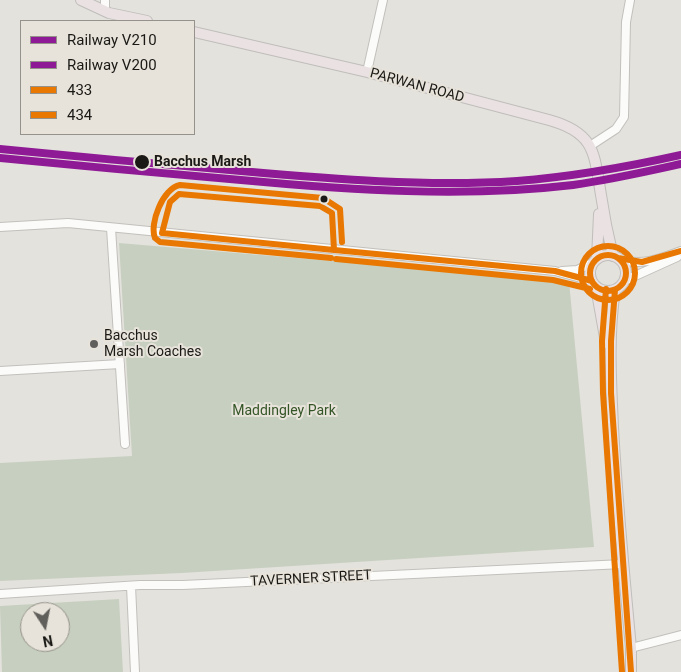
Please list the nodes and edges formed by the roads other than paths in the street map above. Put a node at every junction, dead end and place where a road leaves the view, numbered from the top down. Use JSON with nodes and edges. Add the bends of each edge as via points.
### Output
{"nodes":[{"id":1,"x":81,"y":0,"type":"edge"},
{"id":2,"x":105,"y":0,"type":"edge"},
{"id":3,"x":383,"y":0,"type":"edge"},
{"id":4,"x":630,"y":0,"type":"edge"},
{"id":5,"x":105,"y":11,"type":"junction"},
{"id":6,"x":142,"y":20,"type":"edge"},
{"id":7,"x":195,"y":32,"type":"edge"},
{"id":8,"x":367,"y":72,"type":"junction"},
{"id":9,"x":590,"y":146,"type":"junction"},
{"id":10,"x":599,"y":188,"type":"junction"},
{"id":11,"x":0,"y":227,"type":"edge"},
{"id":12,"x":111,"y":228,"type":"junction"},
{"id":13,"x":681,"y":251,"type":"edge"},
{"id":14,"x":681,"y":255,"type":"edge"},
{"id":15,"x":615,"y":257,"type":"junction"},
{"id":16,"x":595,"y":260,"type":"junction"},
{"id":17,"x":555,"y":271,"type":"junction"},
{"id":18,"x":624,"y":281,"type":"junction"},
{"id":19,"x":594,"y":284,"type":"junction"},
{"id":20,"x":615,"y":290,"type":"junction"},
{"id":21,"x":120,"y":364,"type":"junction"},
{"id":22,"x":0,"y":372,"type":"edge"},
{"id":23,"x":611,"y":384,"type":"junction"},
{"id":24,"x":125,"y":444,"type":"dead end"},
{"id":25,"x":623,"y":564,"type":"junction"},
{"id":26,"x":131,"y":586,"type":"junction"},
{"id":27,"x":0,"y":594,"type":"edge"},
{"id":28,"x":681,"y":635,"type":"edge"},
{"id":29,"x":631,"y":648,"type":"junction"},
{"id":30,"x":136,"y":672,"type":"edge"},
{"id":31,"x":631,"y":672,"type":"edge"}],
"edges":[{"from":1,"to":5,"type":"main road"},
{"from":2,"to":5,"type":"street"},
{"from":3,"to":8,"type":"street"},
{"from":4,"to":9,"type":"street","via":[[626,22],[624,116],[616,128]]},
{"from":5,"to":6,"type":"main road"},
{"from":7,"to":8,"type":"main road","name":"PARWAN ROAD"},
{"from":8,"to":9,"type":"main road","name":"PARWAN ROAD","via":[[558,123],[576,132]]},
{"from":9,"to":10,"type":"main road","via":[[596,160]]},
{"from":10,"to":15,"type":"main road"},
{"from":10,"to":16,"type":"main road"},
{"from":11,"to":12,"type":"street","via":[[68,223]]},
{"from":12,"to":17,"type":"street"},
{"from":12,"to":21,"type":"street"},
{"from":13,"to":15,"type":"street","via":[[631,263]]},
{"from":14,"to":18,"type":"street"},
{"from":15,"to":16,"type":"main road","via":[[603,256]]},
{"from":15,"to":18,"type":"main road","via":[[626,269]]},
{"from":16,"to":17,"type":"street","via":[[576,270]]},
{"from":16,"to":19,"type":"main road","via":[[590,268]]},
{"from":17,"to":19,"type":"street"},
{"from":18,"to":20,"type":"main road"},
{"from":19,"to":20,"type":"main road","via":[[604,291]]},
{"from":19,"to":23,"type":"main road"},
{"from":20,"to":23,"type":"main road","via":[[611,325]]},
{"from":21,"to":22,"type":"street"},
{"from":21,"to":24,"type":"street"},
{"from":23,"to":25,"type":"main road"},
{"from":25,"to":26,"type":"street","name":"TAVERNER STREET"},
{"from":25,"to":29,"type":"main road"},
{"from":26,"to":27,"type":"street","name":"TAVERNER STREET"},
{"from":26,"to":30,"type":"street"},
{"from":28,"to":29,"type":"street"},
{"from":29,"to":31,"type":"main road"}]}
